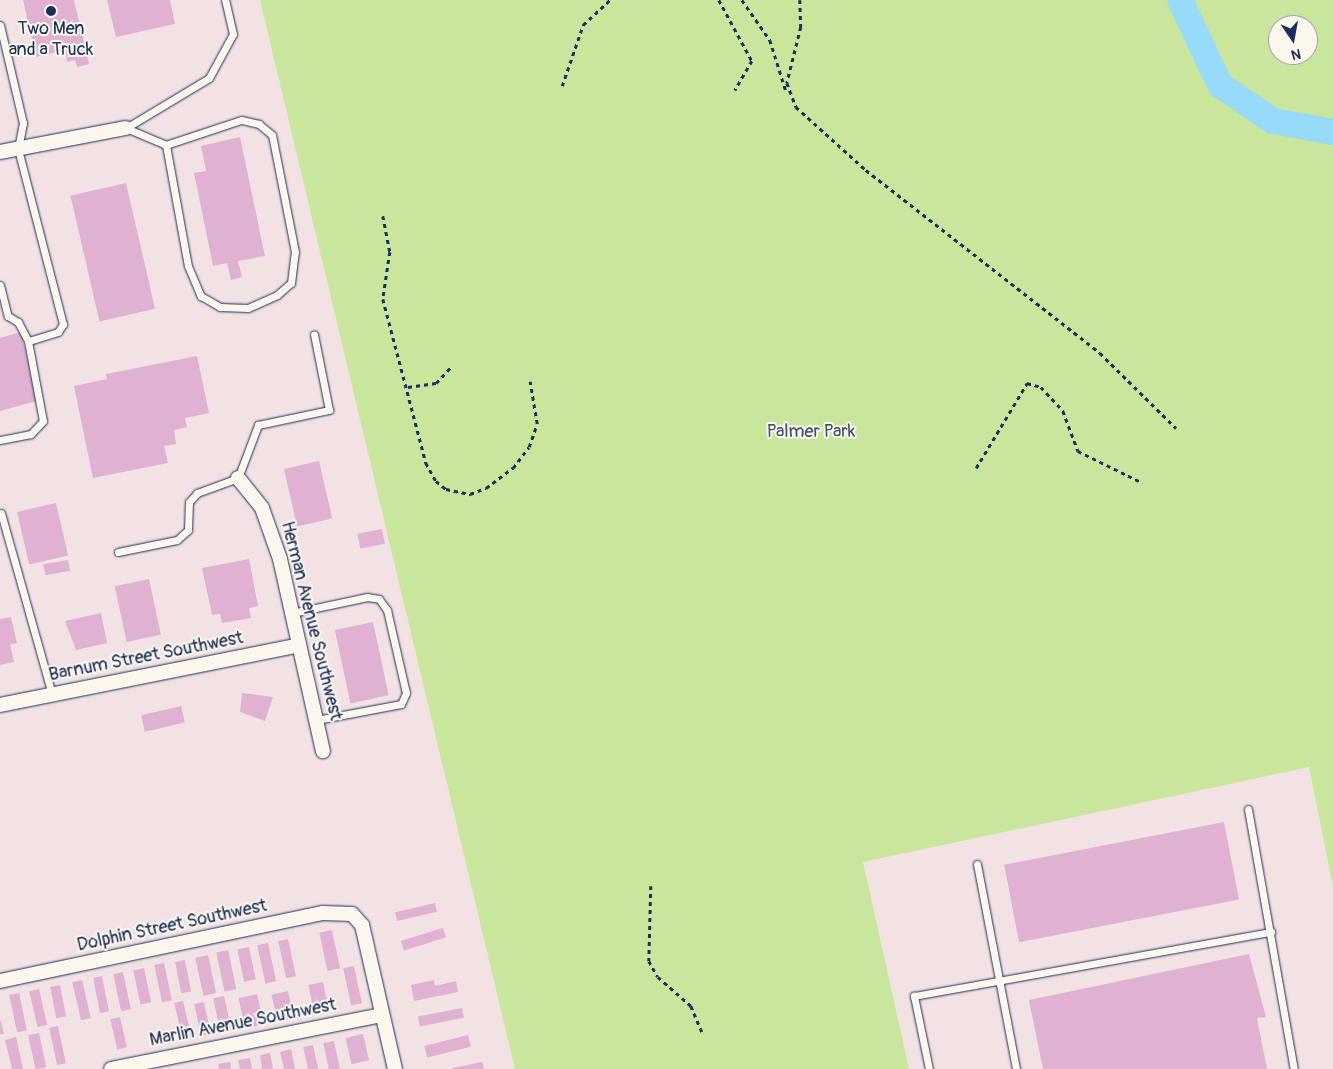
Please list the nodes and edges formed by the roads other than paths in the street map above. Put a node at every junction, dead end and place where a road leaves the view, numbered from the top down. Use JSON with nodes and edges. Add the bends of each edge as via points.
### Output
{"nodes":[{"id":1,"x":225,"y":0,"type":"edge"},
{"id":2,"x":0,"y":24,"type":"edge"},
{"id":3,"x":126,"y":128,"type":"junction"},
{"id":4,"x":166,"y":145,"type":"junction"},
{"id":5,"x":18,"y":149,"type":"junction"},
{"id":6,"x":0,"y":152,"type":"edge"},
{"id":7,"x":0,"y":285,"type":"edge"},
{"id":8,"x":314,"y":334,"type":"dead end"},
{"id":9,"x":28,"y":341,"type":"junction"},
{"id":10,"x":0,"y":440,"type":"edge"},
{"id":11,"x":238,"y":478,"type":"junction"},
{"id":12,"x":1,"y":513,"type":"edge"},
{"id":13,"x":118,"y":552,"type":"dead end"},
{"id":14,"x":292,"y":613,"type":"junction"},
{"id":15,"x":299,"y":645,"type":"junction"},
{"id":16,"x":52,"y":695,"type":"junction"},
{"id":17,"x":0,"y":705,"type":"edge"},
{"id":18,"x":316,"y":720,"type":"junction"},
{"id":19,"x":323,"y":751,"type":"dead end"},
{"id":20,"x":1248,"y":809,"type":"dead end"},
{"id":21,"x":977,"y":864,"type":"dead end"},
{"id":22,"x":1271,"y":932,"type":"junction"},
{"id":23,"x":0,"y":981,"type":"edge"},
{"id":24,"x":1000,"y":981,"type":"junction"},
{"id":25,"x":382,"y":1014,"type":"junction"},
{"id":26,"x":111,"y":1069,"type":"edge"},
{"id":27,"x":395,"y":1069,"type":"edge"},
{"id":28,"x":929,"y":1069,"type":"edge"},
{"id":29,"x":1016,"y":1069,"type":"edge"},
{"id":30,"x":1294,"y":1069,"type":"edge"}],
"edges":[{"from":1,"to":3,"type":"lane","via":[[233,34],[209,78]]},
{"from":2,"to":5,"type":"lane","via":[[23,123]]},
{"from":3,"to":4,"type":"lane"},
{"from":3,"to":5,"type":"street"},
{"from":4,"to":4,"type":"lane","via":[[188,266],[201,296],[220,307],[248,308],[277,295],[291,283],[295,252],[272,135],[259,124],[240,120]]},
{"from":5,"to":6,"type":"street"},
{"from":5,"to":9,"type":"lane","via":[[63,324],[58,332]]},
{"from":7,"to":9,"type":"lane","via":[[8,316],[18,322]]},
{"from":8,"to":11,"type":"lane","via":[[329,410],[258,425]]},
{"from":9,"to":10,"type":"lane","via":[[43,421],[31,434]]},
{"from":11,"to":13,"type":"lane","via":[[197,493],[189,502],[188,530],[177,540]]},
{"from":11,"to":14,"type":"street","name":"Herman Avenue Southwest","via":[[258,500],[269,524]]},
{"from":12,"to":16,"type":"lane"},
{"from":14,"to":15,"type":"street","name":"Herman Avenue Southwest"},
{"from":14,"to":18,"type":"lane","via":[[367,597],[379,599],[387,610],[406,693],[401,704]]},
{"from":15,"to":16,"type":"street","name":"Barnum Street Southwest"},
{"from":15,"to":18,"type":"street","name":"Herman Avenue Southwest"},
{"from":16,"to":17,"type":"street","name":"Barnum Street Southwest"},
{"from":18,"to":19,"type":"street","name":"Herman Avenue Southwest"},
{"from":20,"to":22,"type":"lane"},
{"from":21,"to":24,"type":"lane"},
{"from":22,"to":24,"type":"lane"},
{"from":22,"to":30,"type":"lane"},
{"from":23,"to":25,"type":"street","name":"Dolphin Street Southwest","via":[[323,913],[352,914],[362,925]]},
{"from":24,"to":28,"type":"lane","via":[[914,996]]},
{"from":24,"to":29,"type":"lane"},
{"from":25,"to":26,"type":"street","name":"Marlin Avenue Southwest"},
{"from":25,"to":27,"type":"street"}]}
